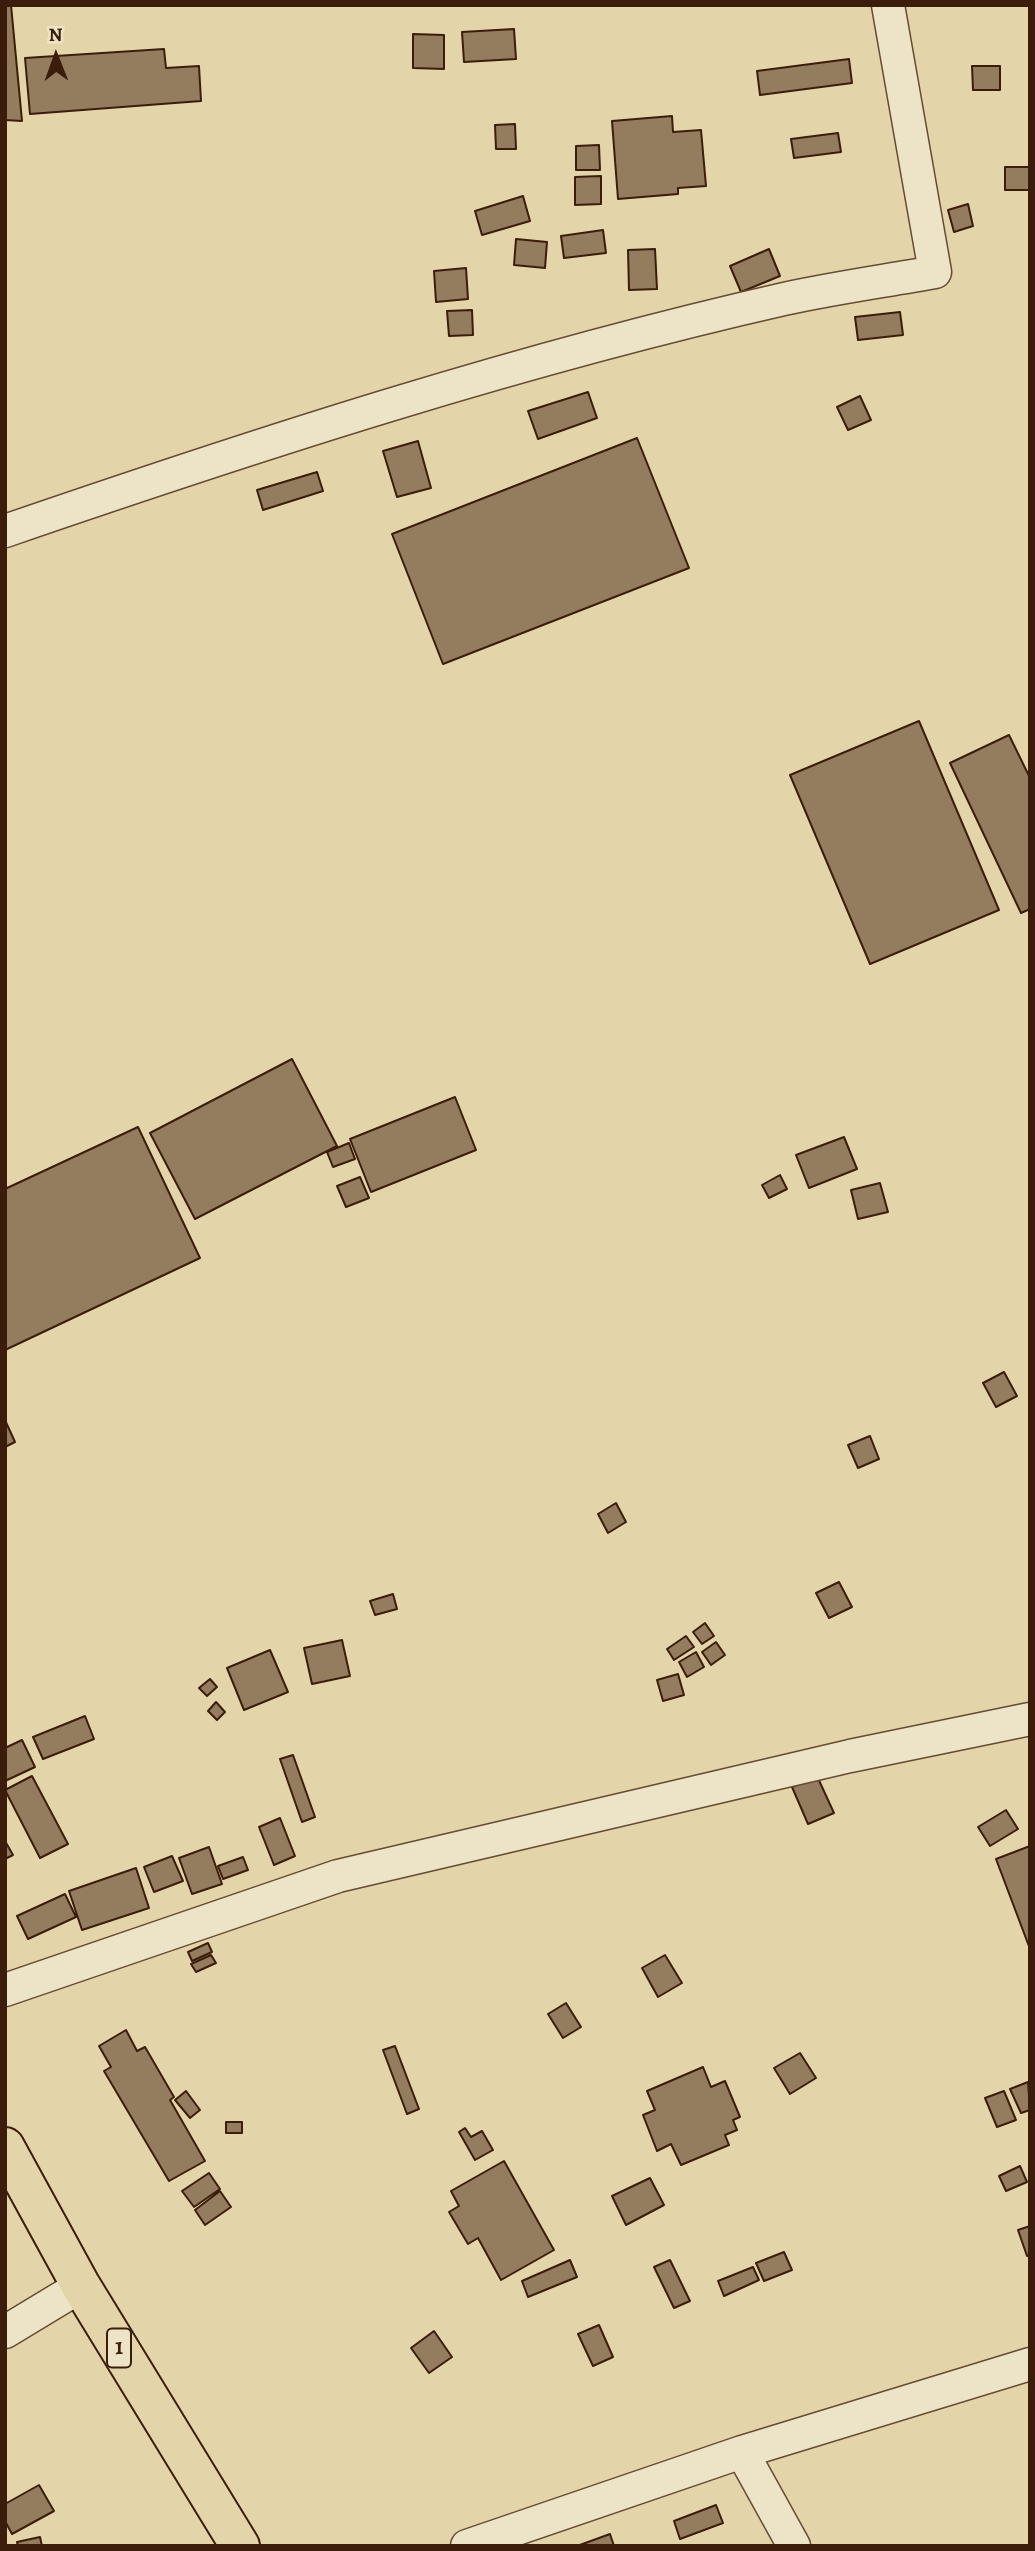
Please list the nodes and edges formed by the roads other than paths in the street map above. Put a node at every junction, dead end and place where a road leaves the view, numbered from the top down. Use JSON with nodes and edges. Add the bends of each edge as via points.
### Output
{"nodes":[{"id":1,"x":888,"y":5,"type":"edge"},
{"id":2,"x":5,"y":531,"type":"edge"},
{"id":3,"x":1030,"y":1719,"type":"edge"},
{"id":4,"x":5,"y":1990,"type":"edge"},
{"id":5,"x":5,"y":2147,"type":"edge"},
{"id":6,"x":81,"y":2286,"type":"junction"},
{"id":7,"x":5,"y":2332,"type":"edge"},
{"id":8,"x":1030,"y":2364,"type":"edge"},
{"id":9,"x":742,"y":2452,"type":"junction"},
{"id":10,"x":240,"y":2546,"type":"edge"},
{"id":11,"x":467,"y":2546,"type":"edge"},
{"id":12,"x":794,"y":2546,"type":"edge"}],
"edges":[{"from":1,"to":2,"type":"street","via":[[935,272],[786,299],[521,365],[182,470]]},
{"from":3,"to":4,"type":"street","via":[[850,1756],[338,1876]]},
{"from":5,"to":6,"type":"main road","number":"1"},
{"from":6,"to":7,"type":"street"},
{"from":6,"to":10,"type":"main road","number":"1"},
{"from":8,"to":9,"type":"street"},
{"from":9,"to":11,"type":"street"},
{"from":9,"to":12,"type":"street"}]}
